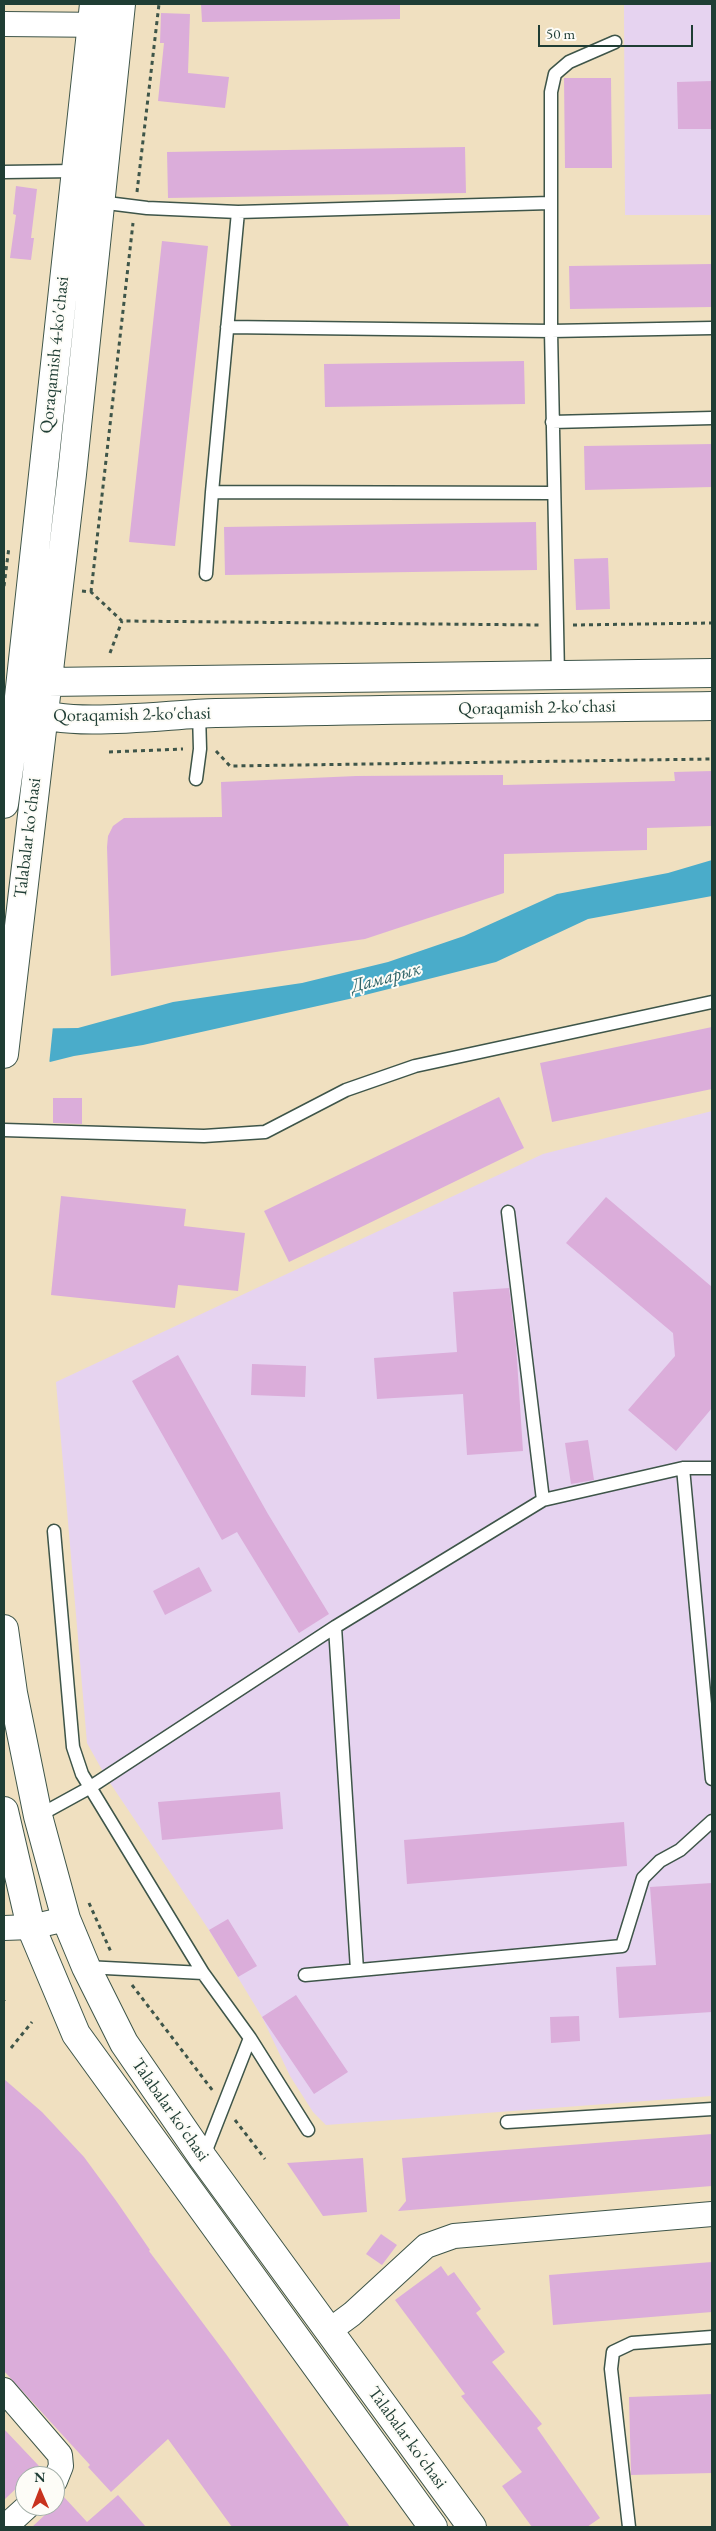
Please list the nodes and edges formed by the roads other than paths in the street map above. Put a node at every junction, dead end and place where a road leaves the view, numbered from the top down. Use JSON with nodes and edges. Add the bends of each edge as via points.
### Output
{"nodes":[{"id":1,"x":92,"y":14,"type":"edge"},
{"id":2,"x":120,"y":15,"type":"edge"},
{"id":3,"x":4,"y":24,"type":"edge"},
{"id":4,"x":615,"y":42,"type":"dead end"},
{"id":5,"x":75,"y":170,"type":"junction"},
{"id":6,"x":4,"y":172,"type":"edge"},
{"id":7,"x":99,"y":202,"type":"junction"},
{"id":8,"x":550,"y":203,"type":"junction"},
{"id":9,"x":238,"y":212,"type":"junction"},
{"id":10,"x":227,"y":326,"type":"junction"},
{"id":11,"x":712,"y":328,"type":"edge"},
{"id":12,"x":551,"y":330,"type":"junction"},
{"id":13,"x":712,"y":418,"type":"edge"},
{"id":14,"x":552,"y":422,"type":"junction"},
{"id":15,"x":212,"y":492,"type":"junction"},
{"id":16,"x":553,"y":493,"type":"junction"},
{"id":17,"x":206,"y":574,"type":"dead end"},
{"id":18,"x":712,"y":673,"type":"edge"},
{"id":19,"x":558,"y":675,"type":"junction"},
{"id":20,"x":48,"y":682,"type":"junction"},
{"id":21,"x":11,"y":706,"type":"edge"},
{"id":22,"x":712,"y":706,"type":"edge"},
{"id":23,"x":199,"y":713,"type":"junction"},
{"id":24,"x":44,"y":717,"type":"junction"},
{"id":25,"x":196,"y":779,"type":"dead end"},
{"id":26,"x":4,"y":804,"type":"edge"},
{"id":27,"x":712,"y":1002,"type":"edge"},
{"id":28,"x":4,"y":1054,"type":"edge"},
{"id":29,"x":4,"y":1130,"type":"edge"},
{"id":30,"x":508,"y":1212,"type":"dead end"},
{"id":31,"x":684,"y":1468,"type":"junction"},
{"id":32,"x":712,"y":1468,"type":"edge"},
{"id":33,"x":543,"y":1500,"type":"junction"},
{"id":34,"x":54,"y":1531,"type":"dead end"},
{"id":35,"x":335,"y":1627,"type":"junction"},
{"id":36,"x":4,"y":1629,"type":"edge"},
{"id":37,"x":712,"y":1779,"type":"edge"},
{"id":38,"x":89,"y":1788,"type":"junction"},
{"id":39,"x":4,"y":1811,"type":"edge"},
{"id":40,"x":38,"y":1816,"type":"junction"},
{"id":41,"x":712,"y":1821,"type":"edge"},
{"id":42,"x":66,"y":1919,"type":"junction"},
{"id":43,"x":31,"y":1927,"type":"junction"},
{"id":44,"x":4,"y":1928,"type":"edge"},
{"id":45,"x":86,"y":1967,"type":"junction"},
{"id":46,"x":357,"y":1970,"type":"junction"},
{"id":47,"x":203,"y":1973,"type":"junction"},
{"id":48,"x":305,"y":1975,"type":"dead end"},
{"id":49,"x":250,"y":2038,"type":"junction"},
{"id":50,"x":712,"y":2109,"type":"edge"},
{"id":51,"x":507,"y":2122,"type":"dead end"},
{"id":52,"x":308,"y":2130,"type":"dead end"},
{"id":53,"x":203,"y":2158,"type":"junction"},
{"id":54,"x":712,"y":2214,"type":"edge"},
{"id":55,"x":329,"y":2331,"type":"junction"},
{"id":56,"x":712,"y":2336,"type":"edge"},
{"id":57,"x":305,"y":2352,"type":"junction"},
{"id":58,"x":4,"y":2390,"type":"edge"},
{"id":59,"x":61,"y":2466,"type":"edge"},
{"id":60,"x":18,"y":2516,"type":"edge"},
{"id":61,"x":6,"y":2527,"type":"edge"},
{"id":62,"x":433,"y":2527,"type":"edge"},
{"id":63,"x":472,"y":2527,"type":"edge"},
{"id":64,"x":629,"y":2527,"type":"edge"}],
"edges":[{"from":1,"to":2,"type":"street"},
{"from":1,"to":3,"type":"street"},
{"from":1,"to":5,"type":"main road","name":"Qoraqamish 4-ko'chasi"},
{"from":2,"to":7,"type":"main road","name":"Qoraqamish 4-ko'chasi"},
{"from":4,"to":8,"type":"lane","via":[[569,62],[556,74],[551,92]]},
{"from":5,"to":6,"type":"lane"},
{"from":5,"to":21,"type":"main road","name":"Qoraqamish 4-ko'chasi"},
{"from":7,"to":9,"type":"lane"},
{"from":7,"to":20,"type":"main road","name":"Qoraqamish 4-ko'chasi"},
{"from":8,"to":9,"type":"lane"},
{"from":8,"to":12,"type":"lane"},
{"from":9,"to":10,"type":"lane"},
{"from":10,"to":12,"type":"lane"},
{"from":10,"to":15,"type":"lane"},
{"from":11,"to":12,"type":"lane"},
{"from":12,"to":14,"type":"lane"},
{"from":13,"to":14,"type":"lane"},
{"from":14,"to":16,"type":"lane"},
{"from":15,"to":16,"type":"lane"},
{"from":15,"to":17,"type":"lane"},
{"from":16,"to":19,"type":"lane"},
{"from":18,"to":19,"type":"main road","name":"Qoraqamish 2-ko'chasi"},
{"from":19,"to":20,"type":"main road","name":"Qoraqamish 2-ko'chasi"},
{"from":20,"to":21,"type":"main road","name":"Qoraqamish 2-ko'chasi"},
{"from":20,"to":24,"type":"main road","name":"Talabalar ko'chasi"},
{"from":21,"to":24,"type":"main road","name":"Qoraqamish 2-ko'chasi"},
{"from":21,"to":26,"type":"main road","name":"Talabalar ko'chasi"},
{"from":22,"to":23,"type":"main road","name":"Qoraqamish 2-ko'chasi"},
{"from":23,"to":24,"type":"main road","name":"Qoraqamish 2-ko'chasi","via":[[109,718]]},
{"from":23,"to":25,"type":"lane","via":[[200,749]]},
{"from":24,"to":28,"type":"main road","name":"Talabalar ko'chasi"},
{"from":27,"to":29,"type":"lane","via":[[416,1066],[346,1090],[265,1132],[204,1136]]},
{"from":30,"to":33,"type":"lane"},
{"from":31,"to":32,"type":"lane"},
{"from":31,"to":33,"type":"lane"},
{"from":31,"to":37,"type":"lane"},
{"from":33,"to":35,"type":"lane"},
{"from":34,"to":38,"type":"lane","via":[[73,1747]]},
{"from":35,"to":38,"type":"lane"},
{"from":35,"to":46,"type":"lane"},
{"from":36,"to":40,"type":"main road","name":"Talabalar ko'chasi"},
{"from":38,"to":40,"type":"lane"},
{"from":38,"to":47,"type":"lane"},
{"from":39,"to":43,"type":"main road","name":"Talabalar ko'chasi"},
{"from":40,"to":42,"type":"main road","name":"Talabalar ko'chasi"},
{"from":41,"to":46,"type":"lane","via":[[643,1878],[622,1946]]},
{"from":42,"to":43,"type":"street"},
{"from":42,"to":45,"type":"main road","name":"Talabalar ko'chasi"},
{"from":43,"to":44,"type":"street"},
{"from":43,"to":57,"type":"main road","name":"Talabalar ko'chasi","via":[[76,2034]]},
{"from":45,"to":47,"type":"lane"},
{"from":45,"to":53,"type":"main road","name":"Talabalar ko'chasi","via":[[124,2043]]},
{"from":46,"to":48,"type":"lane"},
{"from":47,"to":49,"type":"lane"},
{"from":49,"to":52,"type":"lane"},
{"from":49,"to":53,"type":"lane"},
{"from":50,"to":51,"type":"lane"},
{"from":53,"to":55,"type":"main road","name":"Talabalar ko'chasi"},
{"from":54,"to":55,"type":"street","via":[[454,2236],[426,2246]]},
{"from":55,"to":57,"type":"main road"},
{"from":55,"to":63,"type":"main road","name":"Talabalar ko'chasi"},
{"from":56,"to":64,"type":"lane","via":[[632,2343],[614,2352],[611,2369]]},
{"from":57,"to":62,"type":"main road","name":"Talabalar ko'chasi"},
{"from":58,"to":59,"type":"street","via":[[60,2455]]},
{"from":60,"to":61,"type":"street"}]}
